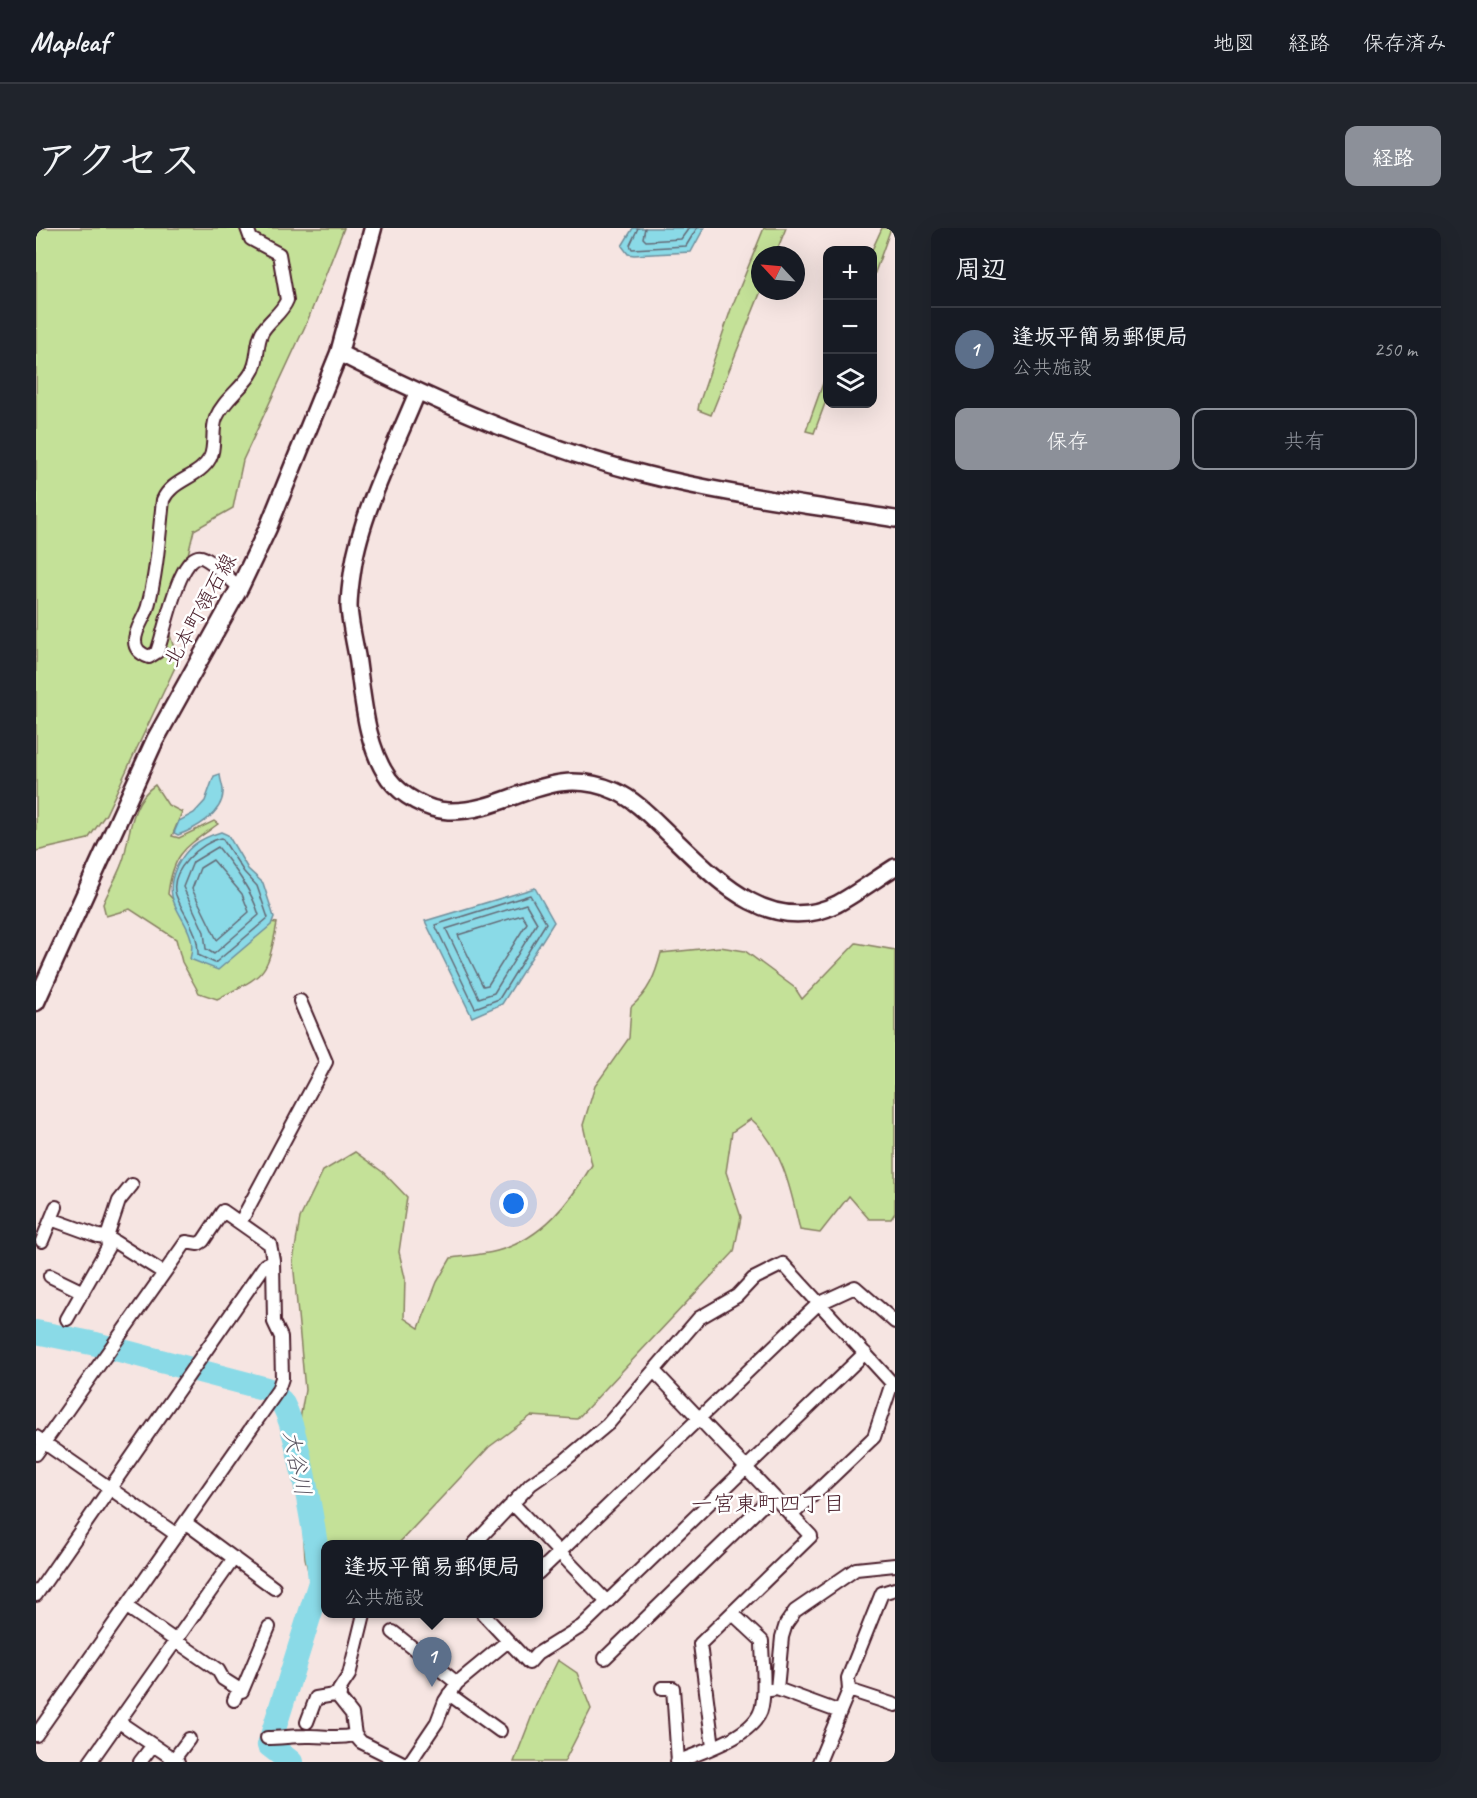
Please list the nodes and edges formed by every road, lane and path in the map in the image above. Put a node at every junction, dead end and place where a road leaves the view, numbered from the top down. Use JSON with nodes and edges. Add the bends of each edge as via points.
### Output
{"nodes":[{"id":1,"x":247,"y":228,"type":"edge"},
{"id":2,"x":373,"y":228,"type":"edge"},
{"id":3,"x":339,"y":353,"type":"junction"},
{"id":4,"x":417,"y":393,"type":"junction"},
{"id":5,"x":895,"y":519,"type":"edge"},
{"id":6,"x":240,"y":587,"type":"junction"},
{"id":7,"x":895,"y":867,"type":"edge"},
{"id":8,"x":300,"y":1001,"type":"dead end"},
{"id":9,"x":36,"y":1002,"type":"edge"},
{"id":10,"x":132,"y":1185,"type":"dead end"},
{"id":11,"x":240,"y":1223,"type":"junction"},
{"id":12,"x":107,"y":1236,"type":"junction"},
{"id":13,"x":42,"y":1241,"type":"dead end"},
{"id":14,"x":273,"y":1260,"type":"junction"},
{"id":15,"x":164,"y":1273,"type":"junction"},
{"id":16,"x":50,"y":1276,"type":"dead end"},
{"id":17,"x":83,"y":1292,"type":"junction"},
{"id":18,"x":818,"y":1304,"type":"junction"},
{"id":19,"x":68,"y":1319,"type":"dead end"},
{"id":20,"x":895,"y":1322,"type":"edge"},
{"id":21,"x":865,"y":1353,"type":"junction"},
{"id":22,"x":655,"y":1372,"type":"junction"},
{"id":23,"x":699,"y":1419,"type":"junction"},
{"id":24,"x":40,"y":1439,"type":"edge"},
{"id":25,"x":36,"y":1454,"type":"edge"},
{"id":26,"x":745,"y":1467,"type":"junction"},
{"id":27,"x":111,"y":1489,"type":"junction"},
{"id":28,"x":772,"y":1496,"type":"junction"},
{"id":29,"x":512,"y":1503,"type":"junction"},
{"id":30,"x":791,"y":1516,"type":"junction"},
{"id":31,"x":186,"y":1523,"type":"junction"},
{"id":32,"x":177,"y":1535,"type":"junction"},
{"id":33,"x":479,"y":1540,"type":"edge"},
{"id":34,"x":560,"y":1553,"type":"junction"},
{"id":35,"x":234,"y":1558,"type":"junction"},
{"id":36,"x":895,"y":1564,"type":"edge"},
{"id":37,"x":543,"y":1568,"type":"edge"},
{"id":38,"x":274,"y":1588,"type":"dead end"},
{"id":39,"x":895,"y":1589,"type":"edge"},
{"id":40,"x":36,"y":1594,"type":"edge"},
{"id":41,"x":606,"y":1602,"type":"junction"},
{"id":42,"x":127,"y":1607,"type":"junction"},
{"id":43,"x":732,"y":1612,"type":"junction"},
{"id":44,"x":363,"y":1618,"type":"edge"},
{"id":45,"x":491,"y":1618,"type":"edge"},
{"id":46,"x":268,"y":1627,"type":"dead end"},
{"id":47,"x":393,"y":1632,"type":"dead end"},
{"id":48,"x":176,"y":1641,"type":"junction"},
{"id":49,"x":508,"y":1641,"type":"junction"},
{"id":50,"x":605,"y":1658,"type":"dead end"},
{"id":51,"x":457,"y":1683,"type":"junction"},
{"id":52,"x":662,"y":1688,"type":"dead end"},
{"id":53,"x":777,"y":1689,"type":"junction"},
{"id":54,"x":849,"y":1690,"type":"junction"},
{"id":55,"x":763,"y":1691,"type":"junction"},
{"id":56,"x":340,"y":1694,"type":"junction"},
{"id":57,"x":449,"y":1694,"type":"junction"},
{"id":58,"x":895,"y":1705,"type":"edge"},
{"id":59,"x":840,"y":1712,"type":"junction"},
{"id":60,"x":119,"y":1722,"type":"junction"},
{"id":61,"x":307,"y":1722,"type":"dead end"},
{"id":62,"x":500,"y":1731,"type":"dead end"},
{"id":63,"x":36,"y":1735,"type":"edge"},
{"id":64,"x":355,"y":1735,"type":"junction"},
{"id":65,"x":272,"y":1738,"type":"dead end"},
{"id":66,"x":189,"y":1739,"type":"dead end"},
{"id":67,"x":153,"y":1745,"type":"junction"},
{"id":68,"x":713,"y":1747,"type":"junction"},
{"id":69,"x":176,"y":1761,"type":"edge"},
{"id":70,"x":90,"y":1762,"type":"edge"},
{"id":71,"x":140,"y":1762,"type":"edge"},
{"id":72,"x":400,"y":1762,"type":"edge"},
{"id":73,"x":410,"y":1762,"type":"edge"},
{"id":74,"x":677,"y":1762,"type":"edge"},
{"id":75,"x":819,"y":1762,"type":"edge"}],
"edges":[{"from":1,"to":6,"type":"street","via":[[251,239],[279,254],[288,297],[261,335],[259,357],[252,373],[215,420],[211,457],[205,466],[167,492],[163,500],[158,561],[148,608],[136,633],[137,649],[149,657],[157,652],[180,574],[191,560],[206,559]]},
{"from":2,"to":3,"type":"main road","name":"北本町領石線"},
{"from":3,"to":4,"type":"street"},
{"from":3,"to":6,"type":"main road","name":"北本町領石線"},
{"from":4,"to":5,"type":"street","via":[[549,444],[642,474]]},
{"from":4,"to":7,"type":"street","via":[[365,522],[353,566],[349,608],[367,718],[377,758],[390,780],[407,796],[448,811],[573,780],[594,783],[618,792],[639,807],[722,885],[757,906],[781,914],[807,913],[836,904]]},
{"from":6,"to":9,"type":"main road","name":"北本町領石線","via":[[155,740]]},
{"from":8,"to":11,"type":"street","via":[[326,1062]]},
{"from":10,"to":12,"type":"street","via":[[119,1201]]},
{"from":11,"to":14,"type":"street","via":[[270,1244]]},
{"from":11,"to":15,"type":"street","via":[[223,1211],[203,1241],[186,1242]]},
{"from":12,"to":13,"type":"street","via":[[98,1236],[54,1213]]},
{"from":12,"to":15,"type":"street"},
{"from":12,"to":17,"type":"street","via":[[108,1247]]},
{"from":14,"to":27,"type":"street","via":[[265,1265]]},
{"from":14,"to":31,"type":"street","via":[[274,1322],[282,1337],[282,1378],[275,1395]]},
{"from":15,"to":24,"type":"street","via":[[117,1342]]},
{"from":16,"to":17,"type":"street"},
{"from":17,"to":19,"type":"street"},
{"from":18,"to":20,"type":"street","via":[[855,1287]]},
{"from":18,"to":21,"type":"street"},
{"from":18,"to":22,"type":"street","via":[[783,1264],[770,1269],[699,1318]]},
{"from":18,"to":23,"type":"street"},
{"from":21,"to":26,"type":"street"},
{"from":21,"to":30,"type":"street","via":[[892,1383],[874,1437]]},
{"from":22,"to":23,"type":"street"},
{"from":22,"to":29,"type":"street","via":[[608,1425]]},
{"from":23,"to":26,"type":"street"},
{"from":23,"to":34,"type":"street"},
{"from":24,"to":25,"type":"street"},
{"from":24,"to":27,"type":"street"},
{"from":26,"to":28,"type":"street"},
{"from":26,"to":41,"type":"street"},
{"from":27,"to":32,"type":"street"},
{"from":27,"to":40,"type":"street"},
{"from":28,"to":30,"type":"street"},
{"from":28,"to":50,"type":"street"},
{"from":29,"to":33,"type":"street"},
{"from":29,"to":34,"type":"street"},
{"from":30,"to":43,"type":"street","via":[[810,1536]]},
{"from":31,"to":32,"type":"street"},
{"from":31,"to":35,"type":"street"},
{"from":32,"to":42,"type":"street"},
{"from":34,"to":37,"type":"street"},
{"from":34,"to":41,"type":"street"},
{"from":35,"to":38,"type":"street"},
{"from":35,"to":48,"type":"street"},
{"from":36,"to":53,"type":"street","via":[[856,1569],[795,1611],[782,1637]]},
{"from":39,"to":54,"type":"street","via":[[882,1593],[848,1678]]},
{"from":41,"to":49,"type":"street","via":[[582,1626],[529,1663]]},
{"from":42,"to":48,"type":"street"},
{"from":42,"to":63,"type":"street"},
{"from":43,"to":55,"type":"street","via":[[762,1641]]},
{"from":43,"to":68,"type":"street","via":[[700,1644]]},
{"from":44,"to":56,"type":"street","via":[[349,1675]]},
{"from":45,"to":49,"type":"street"},
{"from":46,"to":48,"type":"street","via":[[242,1691],[236,1694],[218,1670]]},
{"from":47,"to":51,"type":"street"},
{"from":48,"to":60,"type":"street"},
{"from":49,"to":51,"type":"street"},
{"from":51,"to":57,"type":"street"},
{"from":52,"to":74,"type":"street","via":[[672,1688]]},
{"from":53,"to":55,"type":"street"},
{"from":53,"to":59,"type":"street"},
{"from":54,"to":58,"type":"street"},
{"from":54,"to":59,"type":"street"},
{"from":55,"to":68,"type":"street","via":[[756,1721],[747,1730]]},
{"from":56,"to":61,"type":"street","via":[[316,1698]]},
{"from":56,"to":64,"type":"street","via":[[352,1714]]},
{"from":57,"to":62,"type":"street"},
{"from":57,"to":73,"type":"street","via":[[437,1722]]},
{"from":59,"to":75,"type":"street"},
{"from":60,"to":67,"type":"street"},
{"from":60,"to":70,"type":"street"},
{"from":64,"to":65,"type":"street","via":[[336,1739]]},
{"from":64,"to":72,"type":"street"},
{"from":66,"to":69,"type":"street"},
{"from":67,"to":69,"type":"street"},
{"from":67,"to":71,"type":"street"},
{"from":68,"to":74,"type":"street"}]}
